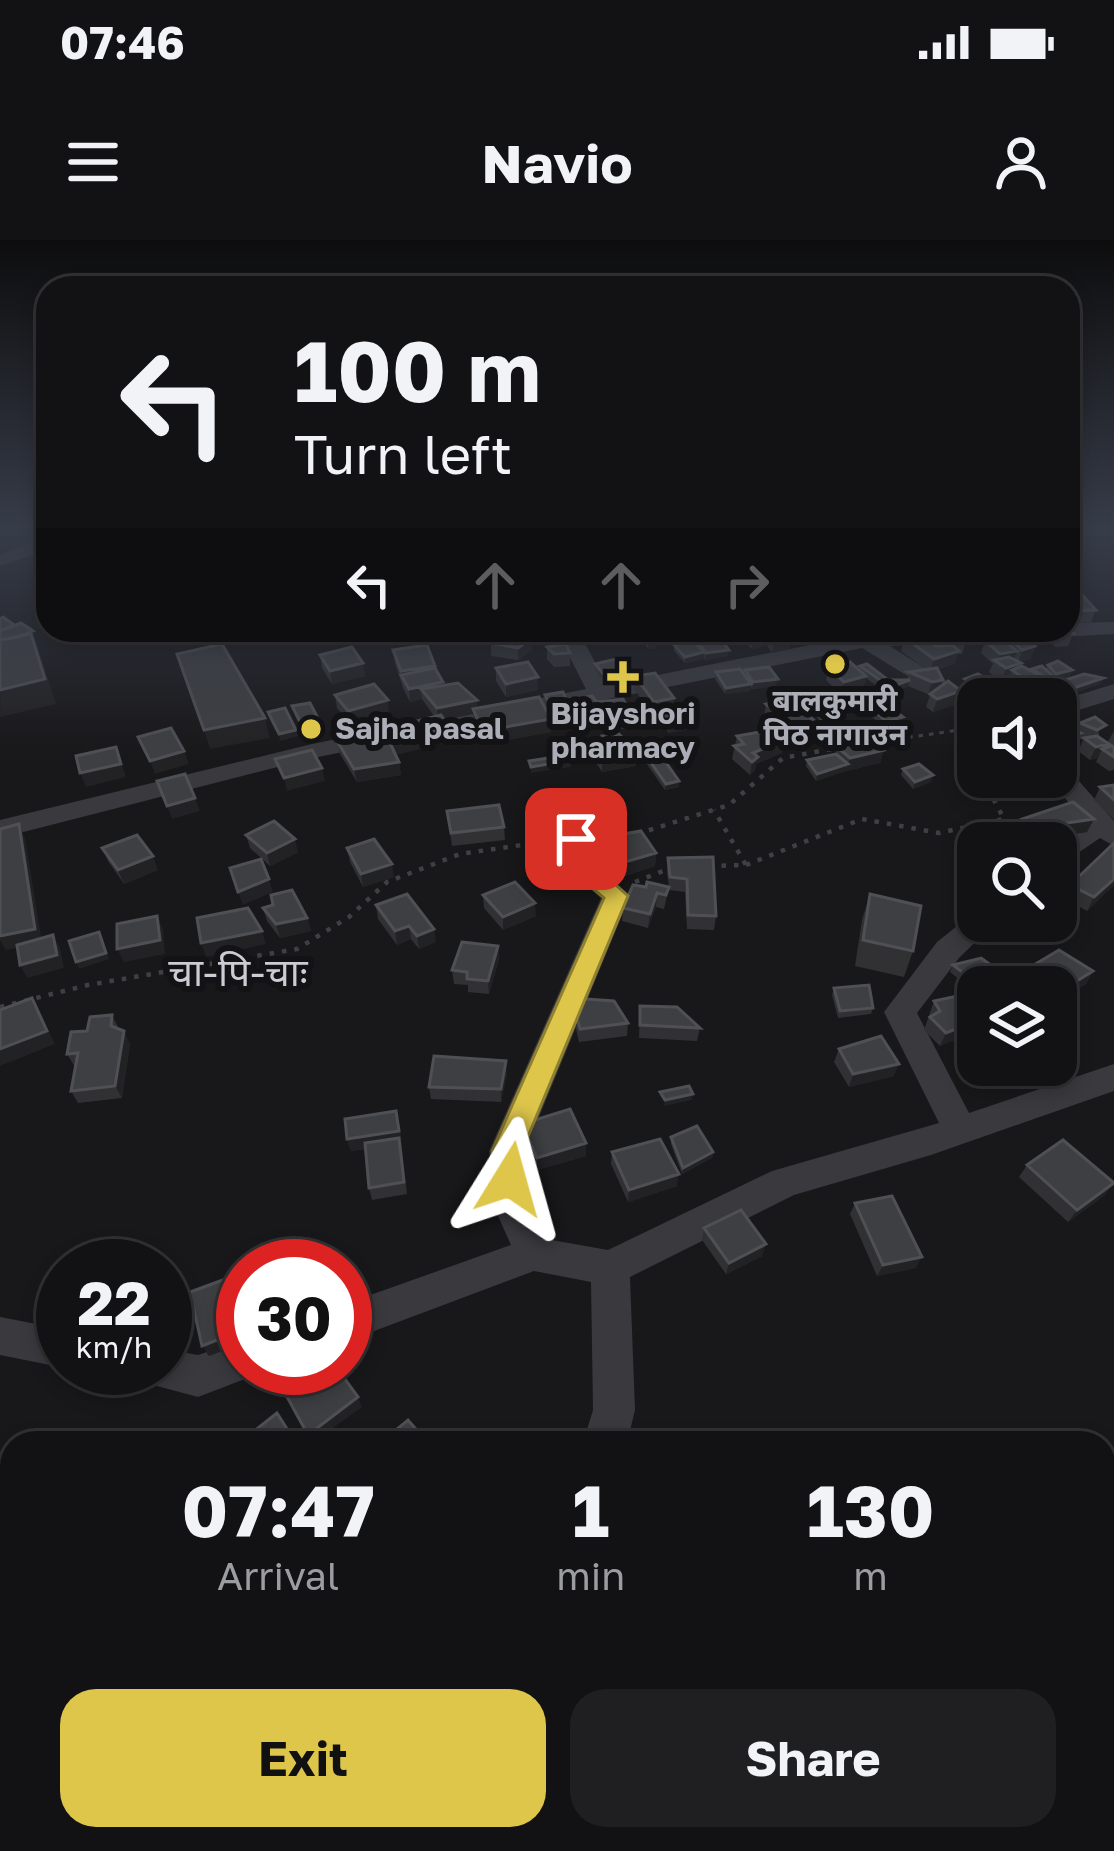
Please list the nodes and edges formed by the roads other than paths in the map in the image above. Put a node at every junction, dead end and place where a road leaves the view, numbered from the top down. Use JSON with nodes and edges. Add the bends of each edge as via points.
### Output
{"nodes":[{"id":1,"x":1114,"y":628,"type":"edge"},
{"id":2,"x":1080,"y":629,"type":"edge"},
{"id":3,"x":573,"y":642,"type":"edge"},
{"id":4,"x":861,"y":642,"type":"edge"},
{"id":5,"x":868,"y":642,"type":"edge"},
{"id":6,"x":1114,"y":691,"type":"edge"},
{"id":7,"x":600,"y":692,"type":"junction"},
{"id":8,"x":957,"y":699,"type":"edge"},
{"id":9,"x":1077,"y":703,"type":"edge"},
{"id":10,"x":1077,"y":784,"type":"edge"},
{"id":11,"x":1114,"y":790,"type":"edge"},
{"id":12,"x":1077,"y":798,"type":"edge"},
{"id":13,"x":0,"y":829,"type":"edge"},
{"id":14,"x":1107,"y":831,"type":"edge"},
{"id":15,"x":576,"y":839,"type":"road end"},
{"id":16,"x":1077,"y":847,"type":"edge"},
{"id":17,"x":957,"y":942,"type":"edge"},
{"id":18,"x":1114,"y":1077,"type":"edge"},
{"id":19,"x":960,"y":1130,"type":"junction"},
{"id":20,"x":534,"y":1254,"type":"junction"},
{"id":21,"x":610,"y":1268,"type":"junction"},
{"id":22,"x":372,"y":1313,"type":"edge"},
{"id":23,"x":0,"y":1336,"type":"edge"},
{"id":24,"x":36,"y":1343,"type":"edge"},
{"id":25,"x":608,"y":1431,"type":"edge"}],
"edges":[{"from":1,"to":2,"type":"street"},
{"from":3,"to":7,"type":"street"},
{"from":4,"to":7,"type":"street"},
{"from":5,"to":8,"type":"street"},
{"from":6,"to":9,"type":"street"},
{"from":7,"to":13,"type":"street","via":[[226,771]]},
{"from":10,"to":11,"type":"street"},
{"from":12,"to":14,"type":"street"},
{"from":14,"to":16,"type":"street"},
{"from":15,"to":20,"type":"street","via":[[584,869],[616,896],[507,1151],[513,1207]]},
{"from":17,"to":19,"type":"street","via":[[900,1012]]},
{"from":18,"to":19,"type":"street"},
{"from":19,"to":21,"type":"street","via":[[785,1182]]},
{"from":20,"to":21,"type":"street"},
{"from":20,"to":22,"type":"street"},
{"from":21,"to":25,"type":"street"},
{"from":23,"to":24,"type":"street"}]}
